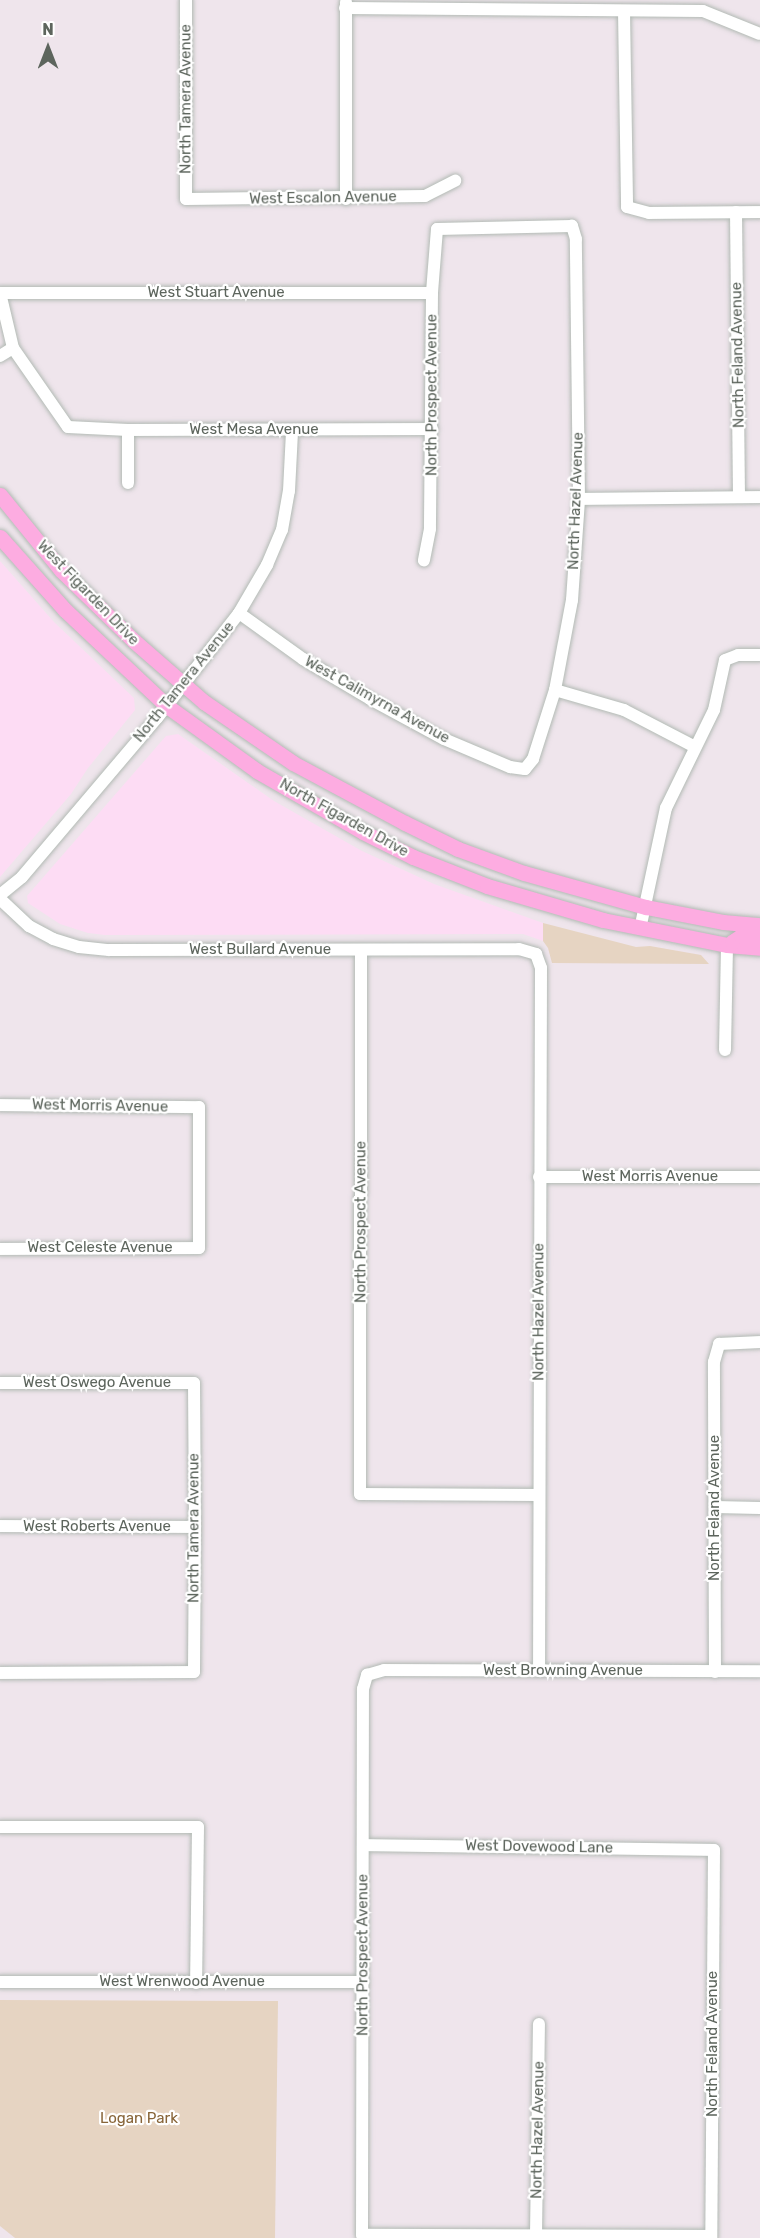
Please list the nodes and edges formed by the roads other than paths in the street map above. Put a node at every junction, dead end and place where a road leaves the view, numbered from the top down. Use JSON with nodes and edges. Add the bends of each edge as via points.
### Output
{"nodes":[{"id":1,"x":186,"y":0,"type":"edge"},
{"id":2,"x":346,"y":4,"type":"edge"},
{"id":3,"x":704,"y":5,"type":"edge"},
{"id":4,"x":624,"y":10,"type":"junction"},
{"id":5,"x":760,"y":34,"type":"edge"},
{"id":6,"x":455,"y":181,"type":"dead end"},
{"id":7,"x":186,"y":199,"type":"joint"},
{"id":8,"x":346,"y":199,"type":"junction"},
{"id":9,"x":736,"y":212,"type":"junction"},
{"id":10,"x":760,"y":212,"type":"edge"},
{"id":11,"x":437,"y":229,"type":"joint"},
{"id":12,"x":0,"y":293,"type":"edge"},
{"id":13,"x":432,"y":293,"type":"junction"},
{"id":14,"x":13,"y":348,"type":"junction"},
{"id":15,"x":0,"y":356,"type":"edge"},
{"id":16,"x":432,"y":429,"type":"junction"},
{"id":17,"x":128,"y":430,"type":"junction"},
{"id":18,"x":292,"y":431,"type":"junction"},
{"id":19,"x":128,"y":483,"type":"dead end"},
{"id":20,"x":0,"y":495,"type":"edge"},
{"id":21,"x":760,"y":497,"type":"edge"},
{"id":22,"x":739,"y":498,"type":"junction"},
{"id":23,"x":579,"y":499,"type":"junction"},
{"id":24,"x":0,"y":537,"type":"edge"},
{"id":25,"x":424,"y":560,"type":"dead end"},
{"id":26,"x":239,"y":613,"type":"junction"},
{"id":27,"x":760,"y":655,"type":"edge"},
{"id":28,"x":184,"y":685,"type":"junction"},
{"id":29,"x":555,"y":690,"type":"junction"},
{"id":30,"x":166,"y":706,"type":"junction"},
{"id":31,"x":695,"y":747,"type":"junction"},
{"id":32,"x":525,"y":769,"type":"joint"},
{"id":33,"x":0,"y":897,"type":"edge"},
{"id":34,"x":646,"y":907,"type":"junction"},
{"id":35,"x":760,"y":925,"type":"edge"},
{"id":36,"x":640,"y":929,"type":"junction"},
{"id":37,"x":760,"y":936,"type":"edge"},
{"id":38,"x":727,"y":945,"type":"junction"},
{"id":39,"x":760,"y":948,"type":"edge"},
{"id":40,"x":362,"y":950,"type":"junction"},
{"id":41,"x":536,"y":954,"type":"joint"},
{"id":42,"x":725,"y":1050,"type":"dead end"},
{"id":43,"x":0,"y":1105,"type":"edge"},
{"id":44,"x":539,"y":1177,"type":"junction"},
{"id":45,"x":760,"y":1177,"type":"edge"},
{"id":46,"x":199,"y":1248,"type":"joint"},
{"id":47,"x":0,"y":1249,"type":"edge"},
{"id":48,"x":760,"y":1342,"type":"edge"},
{"id":49,"x":0,"y":1383,"type":"edge"},
{"id":50,"x":194,"y":1383,"type":"joint"},
{"id":51,"x":539,"y":1495,"type":"junction"},
{"id":52,"x":714,"y":1507,"type":"junction"},
{"id":53,"x":760,"y":1508,"type":"edge"},
{"id":54,"x":0,"y":1526,"type":"edge"},
{"id":55,"x":195,"y":1527,"type":"junction"},
{"id":56,"x":539,"y":1671,"type":"junction"},
{"id":57,"x":760,"y":1671,"type":"edge"},
{"id":58,"x":715,"y":1672,"type":"junction"},
{"id":59,"x":0,"y":1673,"type":"edge"},
{"id":60,"x":367,"y":1675,"type":"joint"},
{"id":61,"x":0,"y":1827,"type":"edge"},
{"id":62,"x":363,"y":1845,"type":"junction"},
{"id":63,"x":714,"y":1850,"type":"joint"},
{"id":64,"x":0,"y":1982,"type":"edge"},
{"id":65,"x":363,"y":1982,"type":"junction"},
{"id":66,"x":196,"y":1983,"type":"junction"},
{"id":67,"x":539,"y":2024,"type":"dead end"},
{"id":68,"x":536,"y":2235,"type":"junction"},
{"id":69,"x":711,"y":2237,"type":"edge"}],
"edges":[{"from":1,"to":7,"type":"street","name":"North Tamera Avenue"},
{"from":2,"to":4,"type":"street"},
{"from":2,"to":8,"type":"street"},
{"from":3,"to":4,"type":"street"},
{"from":3,"to":5,"type":"street"},
{"from":4,"to":9,"type":"street","via":[[627,207],[649,213]]},
{"from":6,"to":8,"type":"street","name":"West Escalon Avenue","via":[[425,196]]},
{"from":7,"to":8,"type":"street","name":"West Escalon Avenue"},
{"from":9,"to":10,"type":"street"},
{"from":9,"to":22,"type":"street","name":"North Feland Avenue"},
{"from":11,"to":13,"type":"street","name":"North Prospect Avenue"},
{"from":11,"to":23,"type":"street","name":"North Hazel Avenue","via":[[572,226],[576,239]]},
{"from":12,"to":13,"type":"street","name":"West Stuart Avenue"},
{"from":12,"to":14,"type":"street"},
{"from":13,"to":16,"type":"street","name":"North Prospect Avenue"},
{"from":14,"to":15,"type":"street"},
{"from":14,"to":17,"type":"street","name":"West Mesa Avenue","via":[[68,426]]},
{"from":16,"to":18,"type":"street","name":"West Mesa Avenue"},
{"from":16,"to":25,"type":"street","name":"North Prospect Avenue","via":[[430,530]]},
{"from":17,"to":18,"type":"street","name":"West Mesa Avenue"},
{"from":17,"to":19,"type":"street"},
{"from":18,"to":26,"type":"street","name":"North Tamera Avenue","via":[[289,491],[282,530]]},
{"from":20,"to":28,"type":"main road","name":"West Figarden Drive","via":[[61,570]]},
{"from":21,"to":22,"type":"street"},
{"from":22,"to":23,"type":"street"},
{"from":23,"to":29,"type":"street","name":"North Hazel Avenue","via":[[572,600]]},
{"from":24,"to":30,"type":"main road","name":"West Figarden Drive","via":[[65,610]]},
{"from":26,"to":28,"type":"street","name":"North Tamera Avenue"},
{"from":26,"to":32,"type":"street","name":"West Calimyrna Avenue","via":[[370,699],[444,739],[510,767]]},
{"from":27,"to":31,"type":"street","via":[[738,655],[725,660],[714,710]]},
{"from":28,"to":30,"type":"street","name":"North Tamera Avenue"},
{"from":28,"to":34,"type":"main road","name":"North Figarden Drive","via":[[293,764],[458,849],[524,873]]},
{"from":29,"to":31,"type":"street","via":[[624,710]]},
{"from":29,"to":32,"type":"street","name":"North Hazel Avenue","via":[[533,759]]},
{"from":30,"to":33,"type":"street","name":"North Tamera Avenue","via":[[22,877]]},
{"from":30,"to":36,"type":"main road","name":"North Figarden Drive","via":[[257,771],[413,856],[487,886]]},
{"from":31,"to":34,"type":"street","via":[[666,807]]},
{"from":33,"to":40,"type":"street","name":"West Bullard Avenue","via":[[29,926],[79,947]]},
{"from":34,"to":35,"type":"main road"},
{"from":34,"to":36,"type":"street"},
{"from":36,"to":38,"type":"main road"},
{"from":37,"to":38,"type":"main road","via":[[741,936]]},
{"from":38,"to":39,"type":"main road"},
{"from":38,"to":42,"type":"street"},
{"from":40,"to":41,"type":"street","name":"West Bullard Avenue","via":[[519,949]]},
{"from":40,"to":51,"type":"street","name":"North Prospect Avenue","via":[[360,1494]]},
{"from":41,"to":44,"type":"street","name":"North Hazel Avenue","via":[[541,968]]},
{"from":43,"to":46,"type":"street","name":"West Morris Avenue","via":[[199,1107]]},
{"from":44,"to":45,"type":"street","name":"West Morris Avenue"},
{"from":44,"to":51,"type":"street","name":"North Hazel Avenue"},
{"from":46,"to":47,"type":"street","name":"West Celeste Avenue"},
{"from":48,"to":52,"type":"street","name":"North Feland Avenue","via":[[719,1344],[714,1362]]},
{"from":49,"to":50,"type":"street","name":"West Oswego Avenue"},
{"from":50,"to":55,"type":"street","name":"North Tamera Avenue"},
{"from":51,"to":56,"type":"street","name":"North Hazel Avenue"},
{"from":52,"to":53,"type":"street"},
{"from":52,"to":58,"type":"street","name":"North Feland Avenue"},
{"from":54,"to":55,"type":"street","name":"West Roberts Avenue"},
{"from":55,"to":59,"type":"street","name":"North Tamera Avenue","via":[[194,1672]]},
{"from":56,"to":58,"type":"street","name":"West Browning Avenue"},
{"from":56,"to":60,"type":"street","name":"West Browning Avenue","via":[[384,1670]]},
{"from":57,"to":58,"type":"street","name":"West Browning Avenue"},
{"from":60,"to":62,"type":"street","name":"North Prospect Avenue","via":[[363,1689]]},
{"from":61,"to":66,"type":"street","via":[[198,1827]]},
{"from":62,"to":63,"type":"street","name":"West Dovewood Lane"},
{"from":62,"to":65,"type":"street","name":"North Prospect Avenue"},
{"from":63,"to":69,"type":"street","name":"North Feland Avenue"},
{"from":64,"to":66,"type":"street","name":"West Wrenwood Avenue"},
{"from":65,"to":66,"type":"street","name":"West Wrenwood Avenue"},
{"from":65,"to":68,"type":"street","name":"North Prospect Avenue","via":[[362,2235]]},
{"from":67,"to":68,"type":"street","name":"North Hazel Avenue"},
{"from":68,"to":69,"type":"street"}]}
